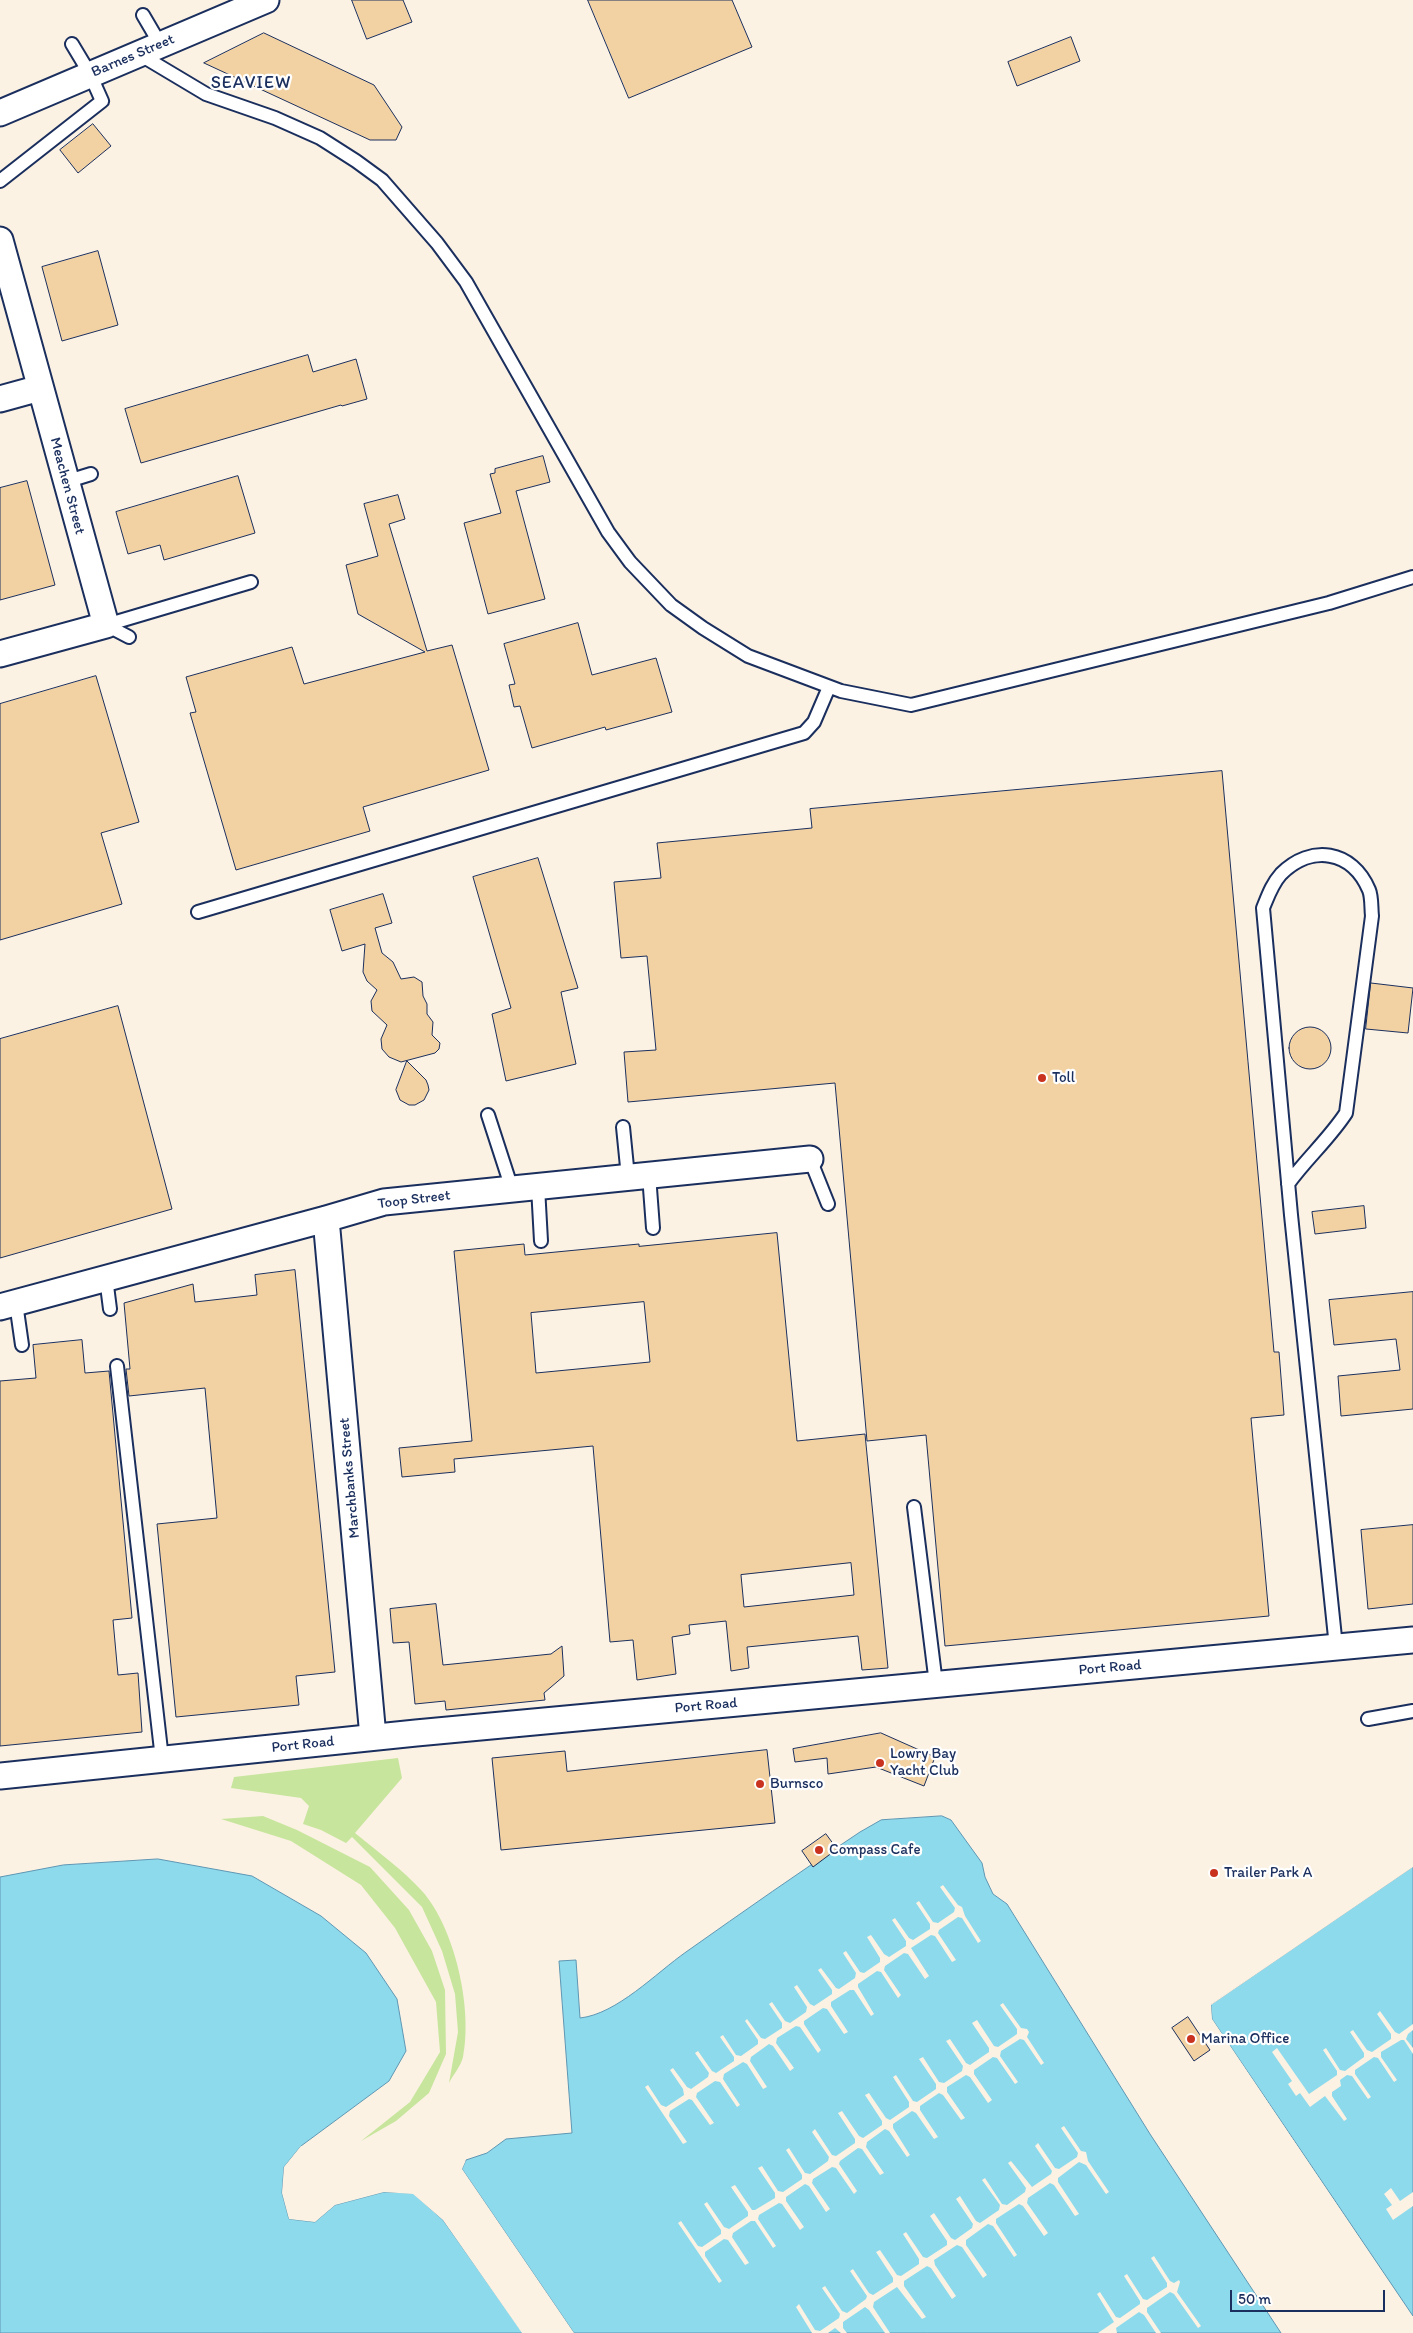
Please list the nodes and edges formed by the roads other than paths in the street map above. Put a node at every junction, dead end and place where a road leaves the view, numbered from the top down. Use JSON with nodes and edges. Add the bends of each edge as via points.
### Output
{"nodes":[{"id":1,"x":266,"y":0,"type":"edge"},
{"id":2,"x":143,"y":14,"type":"dead end"},
{"id":3,"x":72,"y":44,"type":"dead end"},
{"id":4,"x":150,"y":49,"type":"junction"},
{"id":5,"x":90,"y":74,"type":"junction"},
{"id":6,"x":0,"y":113,"type":"edge"},
{"id":7,"x":0,"y":181,"type":"edge"},
{"id":8,"x":0,"y":240,"type":"edge"},
{"id":9,"x":40,"y":388,"type":"junction"},
{"id":10,"x":0,"y":399,"type":"edge"},
{"id":11,"x":91,"y":474,"type":"dead end"},
{"id":12,"x":65,"y":482,"type":"junction"},
{"id":13,"x":1413,"y":577,"type":"edge"},
{"id":14,"x":251,"y":582,"type":"dead end"},
{"id":15,"x":106,"y":625,"type":"junction"},
{"id":16,"x":129,"y":637,"type":"dead end"},
{"id":17,"x":0,"y":654,"type":"edge"},
{"id":18,"x":829,"y":687,"type":"junction"},
{"id":19,"x":198,"y":912,"type":"dead end"},
{"id":20,"x":488,"y":1115,"type":"dead end"},
{"id":21,"x":623,"y":1127,"type":"dead end"},
{"id":22,"x":810,"y":1159,"type":"joint"},
{"id":23,"x":639,"y":1176,"type":"junction"},
{"id":24,"x":1288,"y":1184,"type":"junction"},
{"id":25,"x":538,"y":1187,"type":"junction"},
{"id":26,"x":512,"y":1189,"type":"junction"},
{"id":27,"x":828,"y":1204,"type":"dead end"},
{"id":28,"x":326,"y":1219,"type":"junction"},
{"id":29,"x":653,"y":1228,"type":"dead end"},
{"id":30,"x":541,"y":1241,"type":"dead end"},
{"id":31,"x":106,"y":1278,"type":"junction"},
{"id":32,"x":8,"y":1305,"type":"edge"},
{"id":33,"x":110,"y":1308,"type":"dead end"},
{"id":34,"x":22,"y":1346,"type":"dead end"},
{"id":35,"x":116,"y":1366,"type":"dead end"},
{"id":36,"x":914,"y":1507,"type":"dead end"},
{"id":37,"x":1413,"y":1640,"type":"edge"},
{"id":38,"x":1336,"y":1647,"type":"junction"},
{"id":39,"x":936,"y":1684,"type":"junction"},
{"id":40,"x":1413,"y":1711,"type":"edge"},
{"id":41,"x":1368,"y":1719,"type":"dead end"},
{"id":42,"x":373,"y":1737,"type":"junction"},
{"id":43,"x":162,"y":1759,"type":"junction"},
{"id":44,"x":0,"y":1776,"type":"edge"}],
"edges":[{"from":1,"to":4,"type":"street","name":"Barnes Street"},
{"from":2,"to":4,"type":"lane"},
{"from":3,"to":5,"type":"lane"},
{"from":4,"to":5,"type":"street","name":"Barnes Street"},
{"from":4,"to":18,"type":"lane","via":[[206,94],[276,118],[320,138],[382,180],[466,282],[590,503],[630,562],[671,604],[710,633],[748,656]]},
{"from":5,"to":6,"type":"street","name":"Barnes Street"},
{"from":5,"to":7,"type":"lane","via":[[102,101]]},
{"from":8,"to":9,"type":"street","name":"Meachen Street"},
{"from":9,"to":10,"type":"street"},
{"from":9,"to":12,"type":"street","name":"Meachen Street"},
{"from":11,"to":12,"type":"lane"},
{"from":12,"to":15,"type":"street","name":"Meachen Street"},
{"from":13,"to":18,"type":"lane","via":[[1329,603],[911,705]]},
{"from":14,"to":15,"type":"lane"},
{"from":15,"to":16,"type":"lane"},
{"from":15,"to":17,"type":"street"},
{"from":18,"to":19,"type":"lane","via":[[814,722],[804,733]]},
{"from":20,"to":26,"type":"lane"},
{"from":21,"to":23,"type":"lane"},
{"from":22,"to":23,"type":"street","name":"Toop Street"},
{"from":22,"to":27,"type":"lane"},
{"from":23,"to":25,"type":"street","name":"Toop Street"},
{"from":23,"to":29,"type":"lane"},
{"from":24,"to":24,"type":"lane","via":[[1262,908],[1281,874],[1306,858],[1328,854],[1348,861],[1361,875],[1370,892],[1372,916],[1346,1113]]},
{"from":24,"to":38,"type":"lane"},
{"from":25,"to":26,"type":"street","name":"Toop Street"},
{"from":25,"to":30,"type":"lane"},
{"from":26,"to":28,"type":"street","name":"Toop Street","via":[[384,1202]]},
{"from":28,"to":31,"type":"street","name":"Toop Street"},
{"from":28,"to":42,"type":"street","name":"Marchbanks Street"},
{"from":31,"to":32,"type":"street","name":"Toop Street"},
{"from":31,"to":33,"type":"lane"},
{"from":32,"to":34,"type":"lane"},
{"from":35,"to":43,"type":"lane"},
{"from":36,"to":39,"type":"lane"},
{"from":37,"to":38,"type":"street","name":"Port Road"},
{"from":38,"to":39,"type":"street","name":"Port Road"},
{"from":39,"to":42,"type":"street","name":"Port Road"},
{"from":40,"to":41,"type":"lane"},
{"from":42,"to":43,"type":"street","name":"Port Road"},
{"from":43,"to":44,"type":"street","name":"Port Road"}]}
